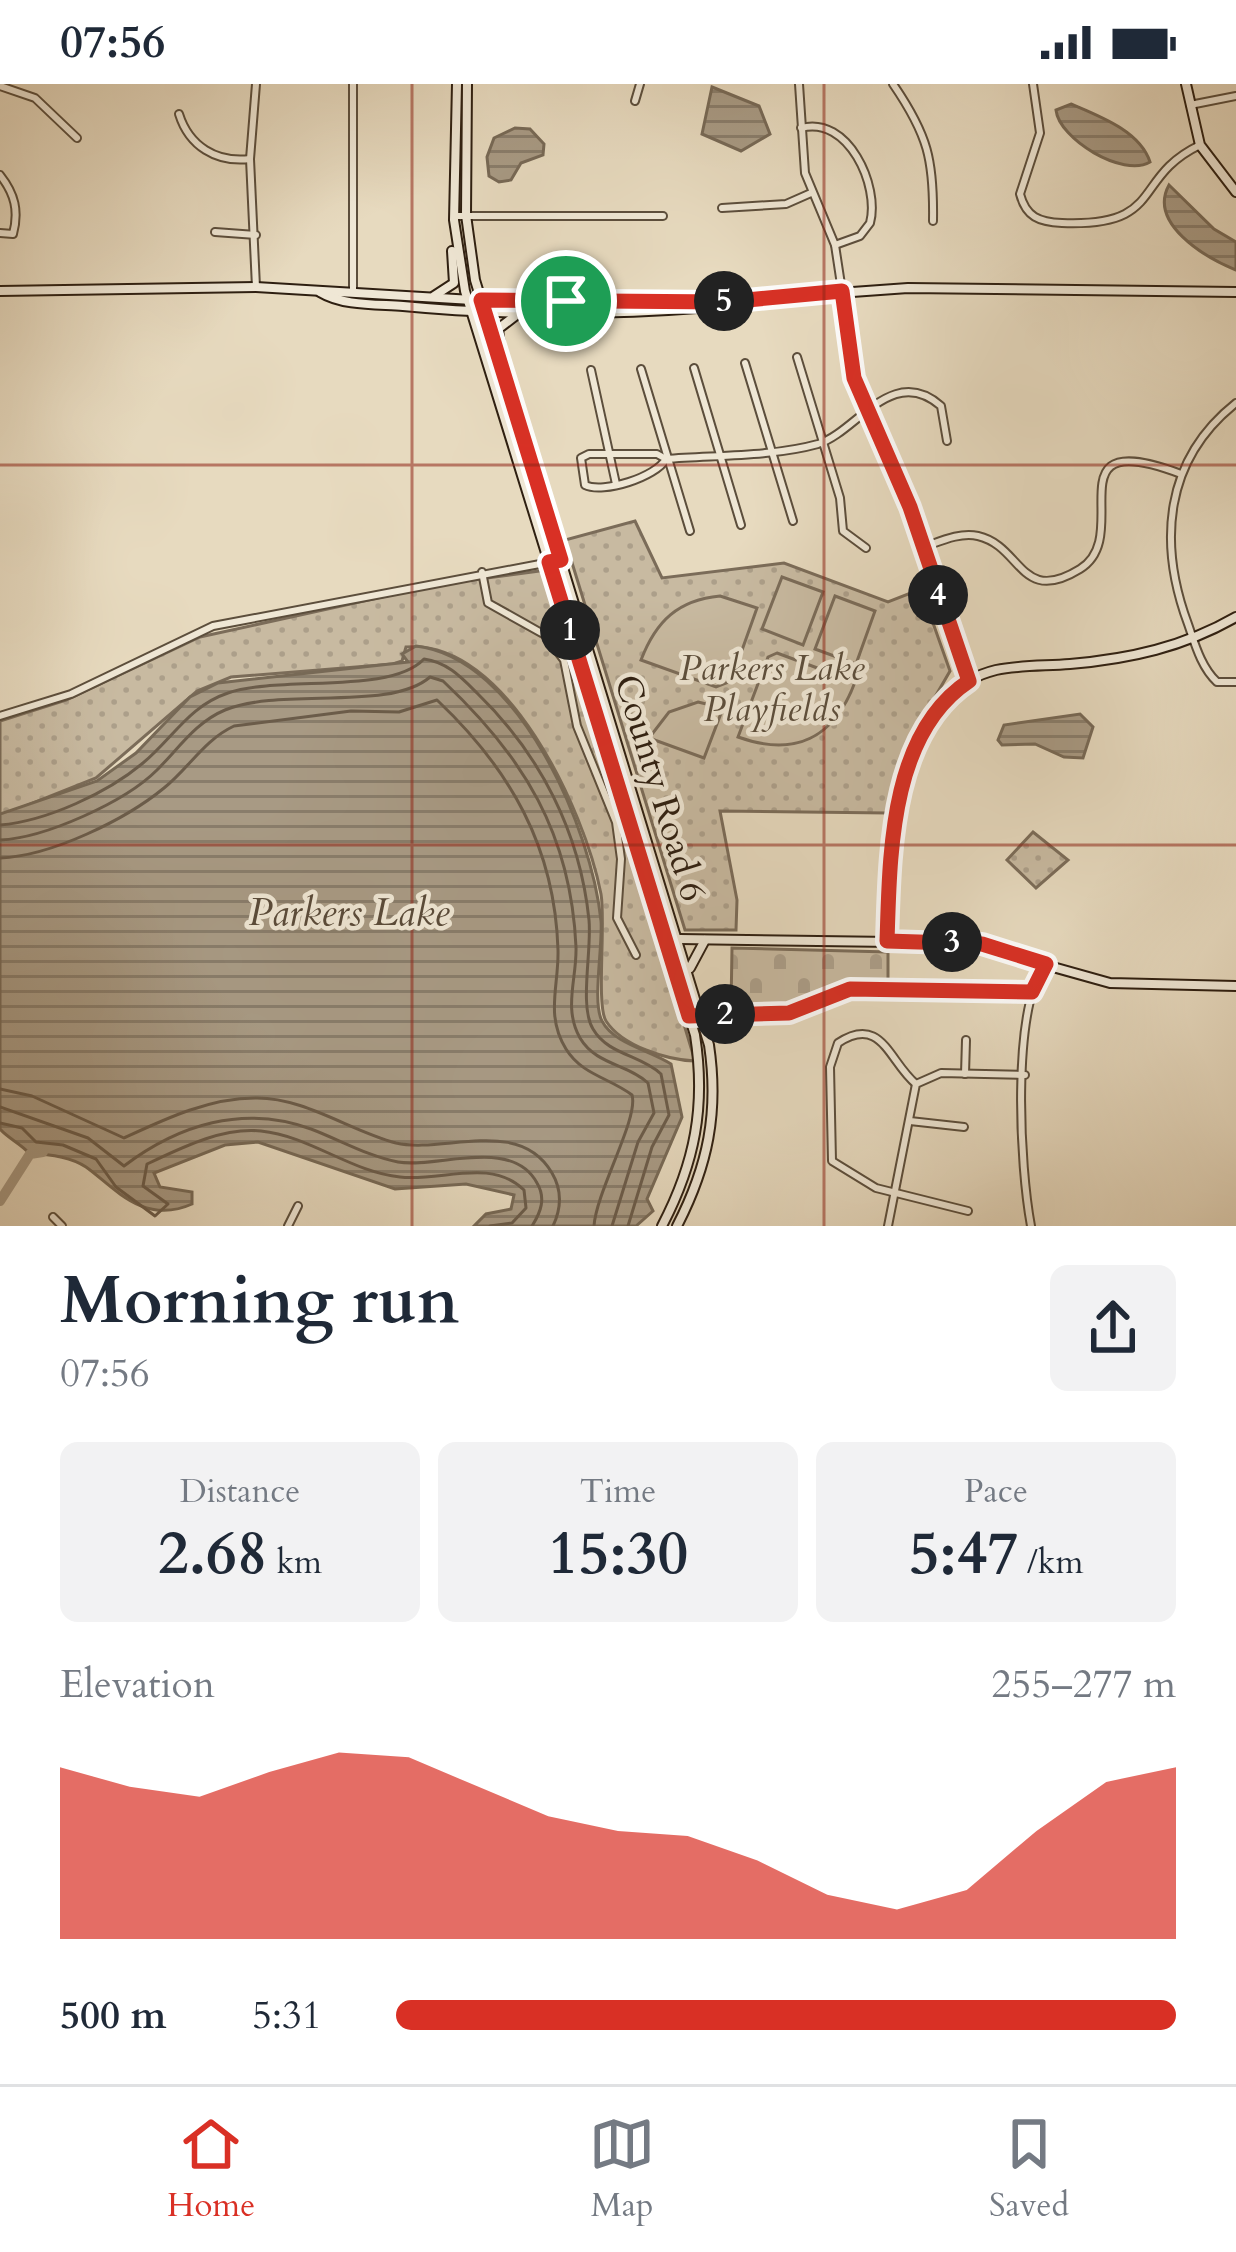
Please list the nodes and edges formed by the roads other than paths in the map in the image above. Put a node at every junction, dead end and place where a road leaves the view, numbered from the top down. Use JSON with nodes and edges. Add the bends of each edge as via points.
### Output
{"nodes":[{"id":1,"x":256,"y":84,"type":"edge"},
{"id":2,"x":353,"y":84,"type":"edge"},
{"id":3,"x":457,"y":84,"type":"edge"},
{"id":4,"x":466,"y":84,"type":"edge"},
{"id":5,"x":640,"y":84,"type":"edge"},
{"id":6,"x":799,"y":84,"type":"edge"},
{"id":7,"x":893,"y":84,"type":"edge"},
{"id":8,"x":1033,"y":84,"type":"edge"},
{"id":9,"x":1186,"y":84,"type":"edge"},
{"id":10,"x":0,"y":86,"type":"edge"},
{"id":11,"x":1236,"y":96,"type":"edge"},
{"id":12,"x":635,"y":100,"type":"dead end"},
{"id":13,"x":1190,"y":105,"type":"junction"},
{"id":14,"x":179,"y":114,"type":"dead end"},
{"id":15,"x":801,"y":128,"type":"junction"},
{"id":16,"x":76,"y":138,"type":"dead end"},
{"id":17,"x":1199,"y":145,"type":"junction"},
{"id":18,"x":250,"y":159,"type":"junction"},
{"id":19,"x":0,"y":176,"type":"edge"},
{"id":20,"x":812,"y":192,"type":"junction"},
{"id":21,"x":1236,"y":192,"type":"edge"},
{"id":22,"x":722,"y":208,"type":"dead end"},
{"id":23,"x":466,"y":215,"type":"junction"},
{"id":24,"x":663,"y":216,"type":"dead end"},
{"id":25,"x":454,"y":218,"type":"junction"},
{"id":26,"x":933,"y":221,"type":"dead end"},
{"id":27,"x":215,"y":232,"type":"dead end"},
{"id":28,"x":0,"y":233,"type":"edge"},
{"id":29,"x":256,"y":235,"type":"junction"},
{"id":30,"x":836,"y":245,"type":"junction"},
{"id":31,"x":256,"y":287,"type":"junction"},
{"id":32,"x":353,"y":290,"type":"junction"},
{"id":33,"x":0,"y":291,"type":"edge"},
{"id":34,"x":842,"y":291,"type":"junction"},
{"id":35,"x":320,"y":292,"type":"junction"},
{"id":36,"x":1236,"y":292,"type":"edge"},
{"id":37,"x":433,"y":297,"type":"junction"},
{"id":38,"x":468,"y":299,"type":"junction"},
{"id":39,"x":481,"y":300,"type":"junction"},
{"id":40,"x":353,"y":302,"type":"junction"},
{"id":41,"x":726,"y":302,"type":"junction"},
{"id":42,"x":471,"y":311,"type":"junction"},
{"id":43,"x":484,"y":312,"type":"junction"},
{"id":44,"x":534,"y":313,"type":"junction"},
{"id":45,"x":797,"y":357,"type":"dead end"},
{"id":46,"x":745,"y":363,"type":"dead end"},
{"id":47,"x":694,"y":368,"type":"dead end"},
{"id":48,"x":641,"y":369,"type":"dead end"},
{"id":49,"x":591,"y":370,"type":"dead end"},
{"id":50,"x":512,"y":399,"type":"junction"},
{"id":51,"x":1236,"y":403,"type":"edge"},
{"id":52,"x":866,"y":410,"type":"junction"},
{"id":53,"x":947,"y":441,"type":"dead end"},
{"id":54,"x":821,"y":443,"type":"junction"},
{"id":55,"x":768,"y":449,"type":"junction"},
{"id":56,"x":609,"y":454,"type":"junction"},
{"id":57,"x":718,"y":454,"type":"junction"},
{"id":58,"x":666,"y":459,"type":"junction"},
{"id":59,"x":1180,"y":474,"type":"junction"},
{"id":60,"x":616,"y":484,"type":"junction"},
{"id":61,"x":793,"y":521,"type":"dead end"},
{"id":62,"x":741,"y":525,"type":"dead end"},
{"id":63,"x":690,"y":531,"type":"dead end"},
{"id":64,"x":924,"y":547,"type":"junction"},
{"id":65,"x":866,"y":548,"type":"dead end"},
{"id":66,"x":561,"y":560,"type":"junction"},
{"id":67,"x":549,"y":562,"type":"junction"},
{"id":68,"x":482,"y":572,"type":"junction"},
{"id":69,"x":1236,"y":617,"type":"edge"},
{"id":70,"x":1193,"y":638,"type":"junction"},
{"id":71,"x":969,"y":681,"type":"junction"},
{"id":72,"x":1236,"y":682,"type":"edge"},
{"id":73,"x":0,"y":716,"type":"edge"},
{"id":74,"x":706,"y":938,"type":"junction"},
{"id":75,"x":680,"y":939,"type":"junction"},
{"id":76,"x":667,"y":941,"type":"junction"},
{"id":77,"x":887,"y":941,"type":"junction"},
{"id":78,"x":636,"y":955,"type":"dead end"},
{"id":79,"x":1046,"y":964,"type":"junction"},
{"id":80,"x":689,"y":970,"type":"junction"},
{"id":81,"x":1236,"y":986,"type":"edge"},
{"id":82,"x":1032,"y":992,"type":"junction"},
{"id":83,"x":703,"y":1015,"type":"junction"},
{"id":84,"x":689,"y":1016,"type":"junction"},
{"id":85,"x":966,"y":1040,"type":"dead end"},
{"id":86,"x":965,"y":1074,"type":"junction"},
{"id":87,"x":1025,"y":1075,"type":"junction"},
{"id":88,"x":916,"y":1084,"type":"junction"},
{"id":89,"x":910,"y":1121,"type":"junction"},
{"id":90,"x":964,"y":1127,"type":"dead end"},
{"id":91,"x":896,"y":1195,"type":"junction"},
{"id":92,"x":298,"y":1206,"type":"dead end"},
{"id":93,"x":968,"y":1211,"type":"dead end"},
{"id":94,"x":53,"y":1216,"type":"dead end"},
{"id":95,"x":62,"y":1226,"type":"edge"},
{"id":96,"x":288,"y":1226,"type":"edge"},
{"id":97,"x":662,"y":1226,"type":"edge"},
{"id":98,"x":676,"y":1226,"type":"edge"},
{"id":99,"x":888,"y":1226,"type":"edge"},
{"id":100,"x":1031,"y":1226,"type":"edge"}],
"edges":[{"from":1,"to":18,"type":"street"},
{"from":2,"to":32,"type":"street"},
{"from":3,"to":25,"type":"main road","name":"County Road 6"},
{"from":4,"to":23,"type":"main road","name":"County Road 6"},
{"from":5,"to":12,"type":"street"},
{"from":6,"to":15,"type":"street"},
{"from":7,"to":26,"type":"street","via":[[928,143]]},
{"from":8,"to":17,"type":"street","via":[[1041,123],[1021,188],[1024,207],[1042,221],[1117,220],[1139,208],[1171,162]]},
{"from":9,"to":13,"type":"main road"},
{"from":10,"to":16,"type":"street","via":[[48,107]]},
{"from":11,"to":13,"type":"street"},
{"from":13,"to":17,"type":"main road"},
{"from":14,"to":18,"type":"street","via":[[205,151]]},
{"from":15,"to":20,"type":"street"},
{"from":15,"to":30,"type":"street","via":[[835,135],[866,172],[870,223]]},
{"from":17,"to":21,"type":"main road"},
{"from":18,"to":29,"type":"street"},
{"from":19,"to":28,"type":"street","via":[[14,197],[16,222],[14,234]]},
{"from":20,"to":22,"type":"street","via":[[786,204]]},
{"from":20,"to":30,"type":"street"},
{"from":23,"to":24,"type":"street"},
{"from":23,"to":25,"type":"street"},
{"from":23,"to":39,"type":"main road","name":"County Road 6"},
{"from":25,"to":37,"type":"main road","via":[[455,279]]},
{"from":25,"to":38,"type":"main road","name":"County Road 6"},
{"from":27,"to":29,"type":"street"},
{"from":29,"to":31,"type":"street"},
{"from":30,"to":34,"type":"street"},
{"from":31,"to":33,"type":"main road"},
{"from":31,"to":35,"type":"main road"},
{"from":32,"to":35,"type":"main road"},
{"from":32,"to":37,"type":"main road"},
{"from":32,"to":40,"type":"street"},
{"from":34,"to":36,"type":"main road"},
{"from":34,"to":41,"type":"main road"},
{"from":34,"to":52,"type":"main road","via":[[848,354]]},
{"from":35,"to":40,"type":"main road"},
{"from":37,"to":38,"type":"main road"},
{"from":38,"to":39,"type":"main road"},
{"from":38,"to":42,"type":"main road","name":"County Road 6"},
{"from":39,"to":41,"type":"main road"},
{"from":39,"to":43,"type":"main road","name":"County Road 6"},
{"from":40,"to":42,"type":"main road"},
{"from":41,"to":44,"type":"main road"},
{"from":42,"to":43,"type":"main road"},
{"from":42,"to":67,"type":"main road","name":"County Road 6"},
{"from":43,"to":44,"type":"main road"},
{"from":43,"to":50,"type":"main road","name":"County Road 6"},
{"from":44,"to":50,"type":"main road","via":[[498,329]]},
{"from":45,"to":54,"type":"street"},
{"from":46,"to":55,"type":"street"},
{"from":47,"to":57,"type":"street"},
{"from":48,"to":58,"type":"street"},
{"from":49,"to":56,"type":"street"},
{"from":50,"to":66,"type":"main road","name":"County Road 6"},
{"from":51,"to":59,"type":"street","via":[[1210,426]]},
{"from":52,"to":53,"type":"street","via":[[922,392],[944,413]]},
{"from":52,"to":54,"type":"street"},
{"from":52,"to":64,"type":"main road"},
{"from":54,"to":55,"type":"street"},
{"from":54,"to":65,"type":"street","via":[[843,532]]},
{"from":55,"to":57,"type":"street"},
{"from":55,"to":61,"type":"street"},
{"from":56,"to":58,"type":"street"},
{"from":56,"to":60,"type":"street"},
{"from":56,"to":60,"type":"street","via":[[580,458],[583,480],[595,490]]},
{"from":57,"to":58,"type":"street"},
{"from":57,"to":62,"type":"street"},
{"from":58,"to":60,"type":"street"},
{"from":58,"to":63,"type":"street"},
{"from":59,"to":64,"type":"street","via":[[1133,459],[1110,469],[1100,491],[1096,552],[1054,580],[1025,575],[981,537]]},
{"from":59,"to":70,"type":"street","via":[[1169,560]]},
{"from":64,"to":71,"type":"main road"},
{"from":66,"to":67,"type":"street"},
{"from":66,"to":75,"type":"main road","name":"County Road 6"},
{"from":67,"to":68,"type":"street"},
{"from":67,"to":76,"type":"main road","name":"County Road 6"},
{"from":68,"to":73,"type":"street","via":[[213,626],[71,694]]},
{"from":68,"to":78,"type":"street","via":[[488,603],[545,635],[564,660],[577,726],[616,822],[617,918]]},
{"from":69,"to":70,"type":"main road"},
{"from":70,"to":71,"type":"main road","via":[[1114,660],[1006,669]]},
{"from":70,"to":72,"type":"street","via":[[1211,678]]},
{"from":71,"to":77,"type":"main road","via":[[938,709],[904,784],[888,868]]},
{"from":74,"to":75,"type":"main road"},
{"from":74,"to":77,"type":"main road"},
{"from":74,"to":80,"type":"main road"},
{"from":75,"to":76,"type":"main road"},
{"from":75,"to":80,"type":"main road","name":"County Road 6"},
{"from":76,"to":84,"type":"main road","name":"County Road 6"},
{"from":77,"to":79,"type":"main road","via":[[982,944]]},
{"from":79,"to":81,"type":"main road","via":[[1120,984]]},
{"from":79,"to":82,"type":"street"},
{"from":80,"to":83,"type":"main road","name":"County Road 6"},
{"from":82,"to":83,"type":"street","via":[[850,989],[789,1013]]},
{"from":82,"to":87,"type":"street"},
{"from":83,"to":84,"type":"street"},
{"from":83,"to":98,"type":"main road","name":"County Road 6","via":[[712,1126],[704,1168]]},
{"from":84,"to":97,"type":"main road","name":"County Road 6","via":[[700,1119],[692,1161]]},
{"from":85,"to":86,"type":"street"},
{"from":86,"to":87,"type":"street"},
{"from":86,"to":88,"type":"street","via":[[931,1074]]},
{"from":87,"to":100,"type":"street"},
{"from":88,"to":89,"type":"street"},
{"from":88,"to":91,"type":"street","via":[[878,1035],[844,1038],[832,1052],[832,1161]]},
{"from":89,"to":90,"type":"street"},
{"from":89,"to":91,"type":"street"},
{"from":91,"to":93,"type":"street"},
{"from":91,"to":99,"type":"street"},
{"from":92,"to":96,"type":"street"},
{"from":94,"to":95,"type":"street"}]}
